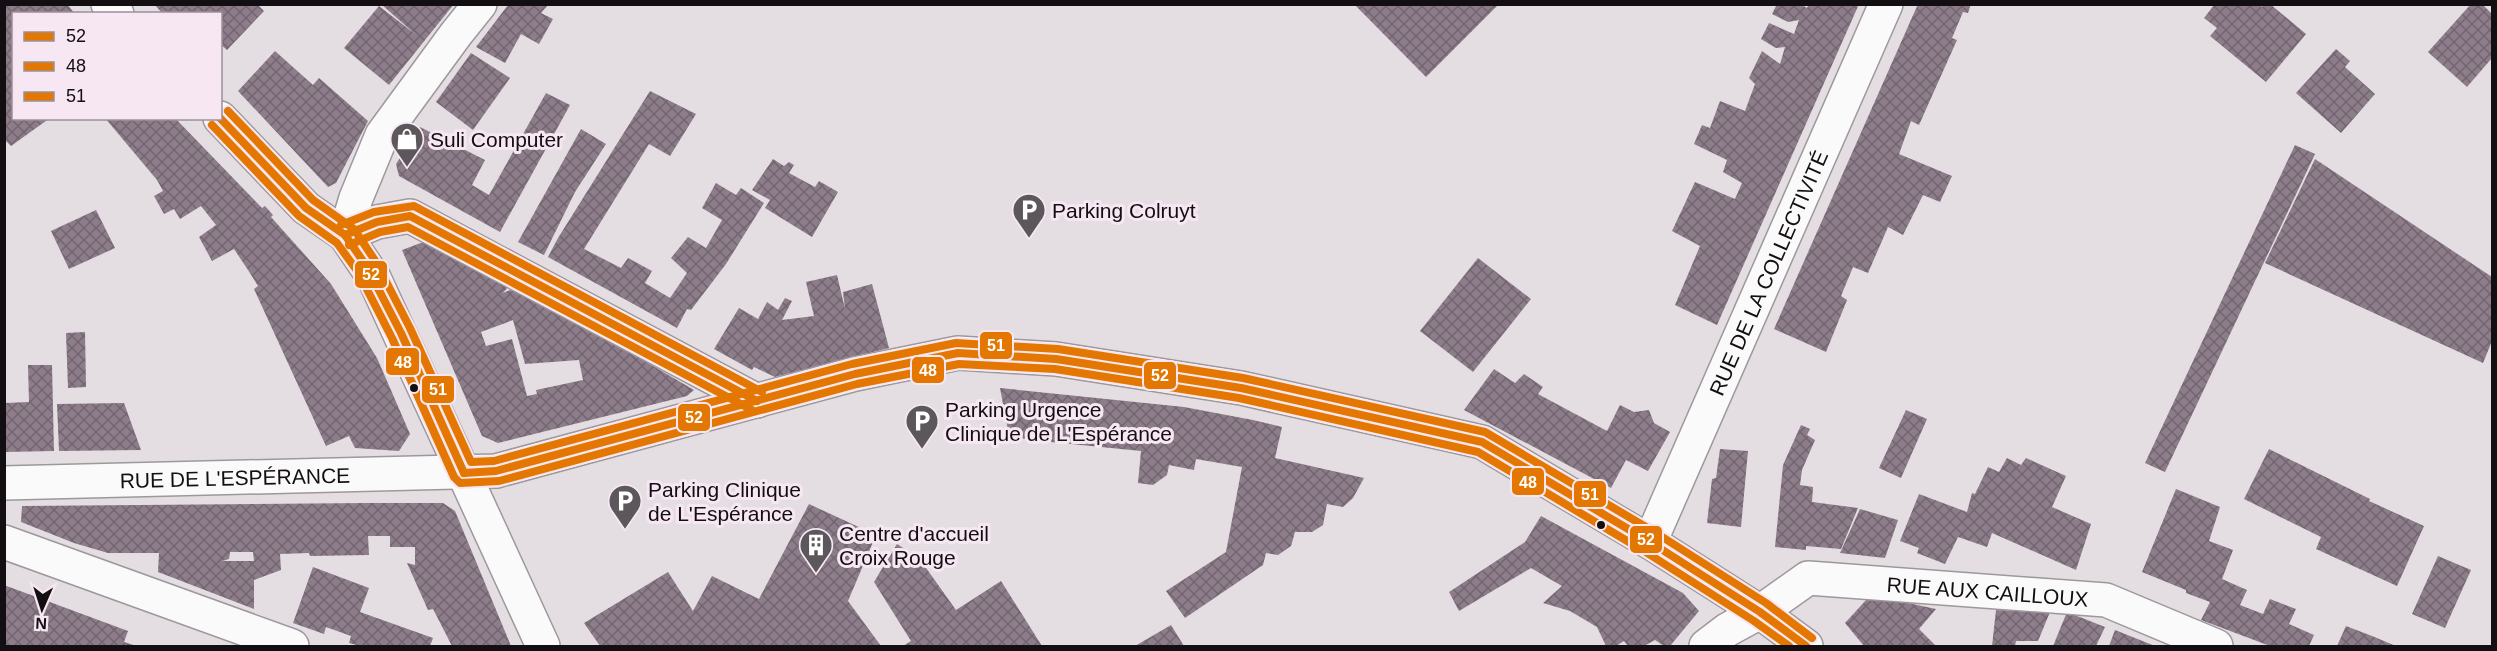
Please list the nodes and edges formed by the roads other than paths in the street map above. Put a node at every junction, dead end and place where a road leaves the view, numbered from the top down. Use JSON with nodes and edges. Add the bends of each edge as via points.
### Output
{"nodes":[{"id":1,"x":480,"y":4,"type":"edge"},
{"id":2,"x":1886,"y":4,"type":"edge"},
{"id":3,"x":222,"y":120,"type":"edge"},
{"id":4,"x":345,"y":236,"type":"junction"},
{"id":5,"x":757,"y":400,"type":"junction"},
{"id":6,"x":464,"y":473,"type":"junction"},
{"id":7,"x":4,"y":483,"type":"edge"},
{"id":8,"x":4,"y":542,"type":"edge"},
{"id":9,"x":1650,"y":542,"type":"junction"},
{"id":10,"x":1760,"y":612,"type":"junction"},
{"id":11,"x":292,"y":646,"type":"edge"},
{"id":12,"x":543,"y":646,"type":"edge"},
{"id":13,"x":1706,"y":646,"type":"edge"},
{"id":14,"x":1806,"y":646,"type":"edge"},
{"id":15,"x":2216,"y":646,"type":"edge"}],
"edges":[{"from":1,"to":4,"type":"street","via":[[382,135]]},
{"from":2,"to":9,"type":"street","name":"RUE DE LA COLLECTIVITÉ"},
{"from":3,"to":4,"type":"street","via":[[306,208]]},
{"from":4,"to":5,"type":"street","via":[[377,222],[410,216]]},
{"from":4,"to":6,"type":"street","via":[[374,278]]},
{"from":5,"to":6,"type":"street","name":"RUE DE L'ESPÉRANCE","via":[[496,471]]},
{"from":5,"to":9,"type":"street","name":"RUE DE L'ESPÉRANCE","via":[[855,374],[958,353],[1056,359],[1200,381],[1482,442]]},
{"from":6,"to":7,"type":"street","name":"RUE DE L'ESPÉRANCE"},
{"from":6,"to":12,"type":"street"},
{"from":8,"to":11,"type":"street"},
{"from":9,"to":10,"type":"street","name":"RUE DE L'ESPÉRANCE"},
{"from":10,"to":13,"type":"street","name":"RUE AUX CAILLOUX"},
{"from":10,"to":14,"type":"street","name":"RUE DE L'ESPÉRANCE"},
{"from":10,"to":15,"type":"street","name":"RUE AUX CAILLOUX","via":[[1808,578],[2106,600]]}]}
